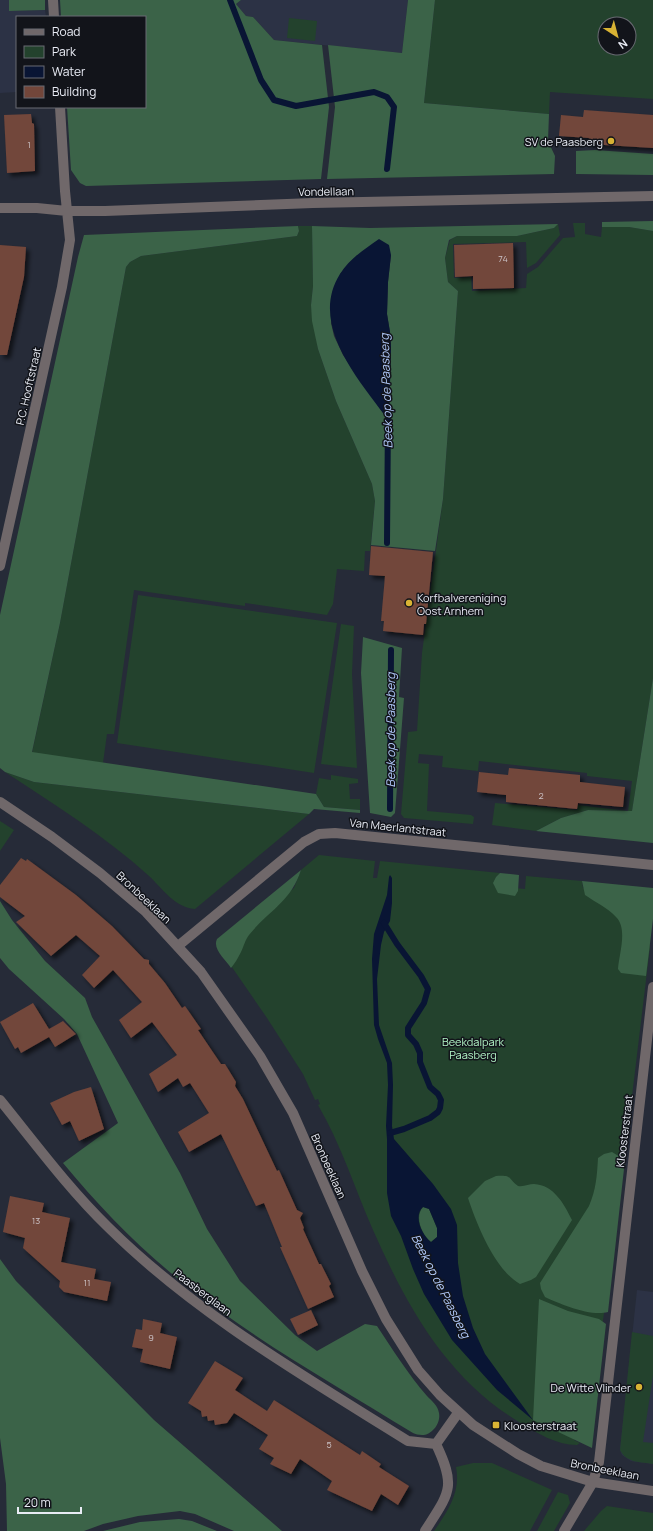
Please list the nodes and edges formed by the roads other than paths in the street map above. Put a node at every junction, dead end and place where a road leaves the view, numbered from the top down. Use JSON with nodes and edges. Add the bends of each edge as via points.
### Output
{"nodes":[{"id":1,"x":53,"y":0,"type":"edge"},
{"id":2,"x":54,"y":16,"type":"edge"},
{"id":3,"x":60,"y":108,"type":"edge"},
{"id":4,"x":653,"y":196,"type":"edge"},
{"id":5,"x":0,"y":208,"type":"edge"},
{"id":6,"x":68,"y":211,"type":"junction"},
{"id":7,"x":0,"y":566,"type":"edge"},
{"id":8,"x":0,"y":802,"type":"edge"},
{"id":9,"x":653,"y":864,"type":"edge"},
{"id":10,"x":178,"y":946,"type":"junction"},
{"id":11,"x":653,"y":987,"type":"edge"},
{"id":12,"x":0,"y":1100,"type":"edge"},
{"id":13,"x":458,"y":1413,"type":"junction"},
{"id":14,"x":436,"y":1444,"type":"junction"},
{"id":15,"x":593,"y":1482,"type":"junction"},
{"id":16,"x":653,"y":1491,"type":"edge"},
{"id":17,"x":425,"y":1531,"type":"edge"},
{"id":18,"x":564,"y":1531,"type":"edge"}],
"edges":[{"from":1,"to":2,"type":"street"},
{"from":3,"to":6,"type":"street","name":"P.C. Hooftstraat","via":[[64,192]]},
{"from":4,"to":6,"type":"street","name":"Vondellaan"},
{"from":5,"to":6,"type":"street","name":"Vondellaan"},
{"from":6,"to":7,"type":"street","name":"P.C. Hooftstraat","via":[[70,240],[62,287]]},
{"from":8,"to":10,"type":"street","name":"Bronbeeklaan","via":[[100,873],[146,912]]},
{"from":9,"to":10,"type":"street","name":"Van Maerlantstraat","via":[[526,853],[381,836],[319,834],[304,842]]},
{"from":10,"to":13,"type":"street","name":"Bronbeeklaan","via":[[201,972],[255,1050],[293,1114],[362,1271],[386,1319],[418,1370]]},
{"from":11,"to":15,"type":"street","name":"Kloosterstraat","via":[[600,1455]]},
{"from":12,"to":14,"type":"street","name":"Paasberglaan","via":[[107,1226],[183,1293],[232,1329],[408,1441]]},
{"from":13,"to":14,"type":"street"},
{"from":13,"to":15,"type":"street","name":"Bronbeeklaan","via":[[473,1425],[541,1466]]},
{"from":14,"to":17,"type":"street","via":[[447,1470],[449,1483],[444,1500]]},
{"from":15,"to":16,"type":"street","name":"Bronbeeklaan"},
{"from":15,"to":18,"type":"street","name":"Kloosterstraat"}]}
